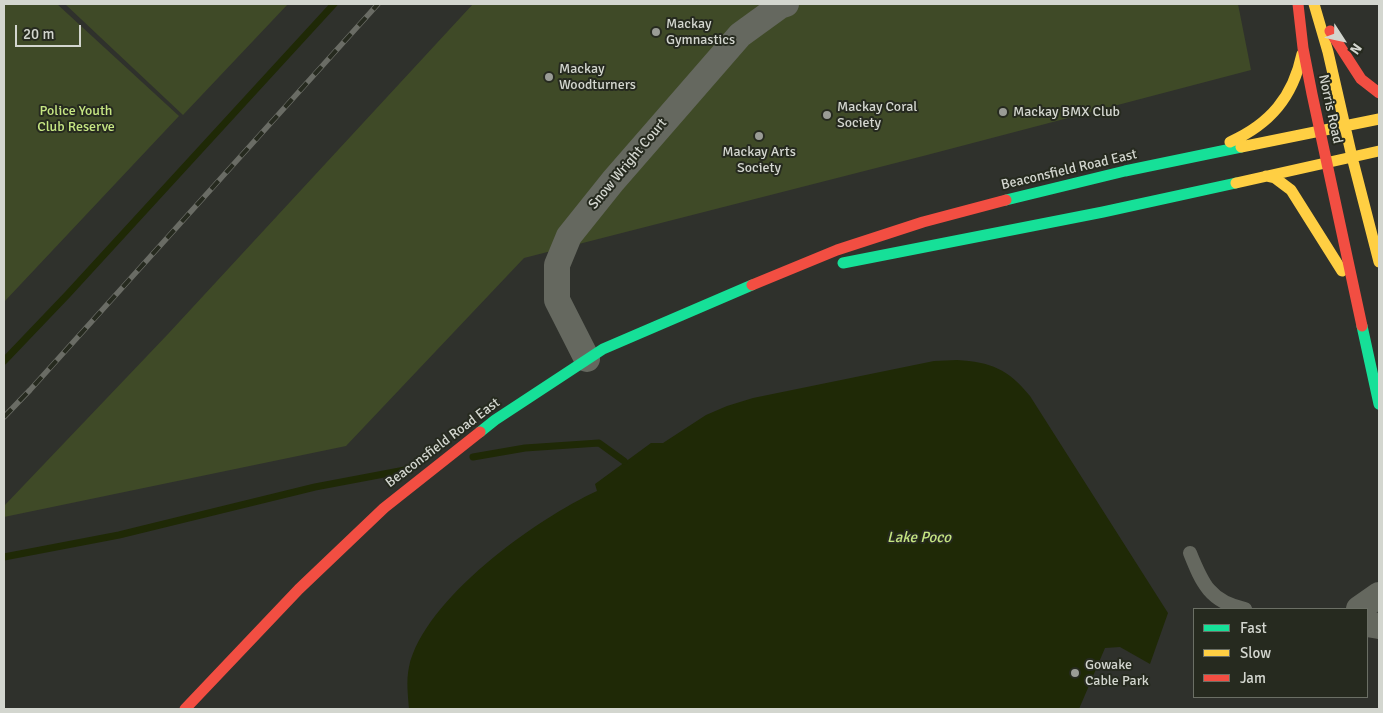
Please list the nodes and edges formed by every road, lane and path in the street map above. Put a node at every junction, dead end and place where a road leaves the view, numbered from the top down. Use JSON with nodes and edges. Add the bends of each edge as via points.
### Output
{"nodes":[{"id":1,"x":786,"y":4,"type":"edge"},
{"id":2,"x":1298,"y":4,"type":"edge"},
{"id":3,"x":1314,"y":4,"type":"edge"},
{"id":4,"x":1303,"y":48,"type":"junction"},
{"id":5,"x":1379,"y":93,"type":"edge"},
{"id":6,"x":1379,"y":119,"type":"edge"},
{"id":7,"x":1345,"y":127,"type":"junction"},
{"id":8,"x":1320,"y":132,"type":"junction"},
{"id":9,"x":1379,"y":151,"type":"edge"},
{"id":10,"x":1352,"y":157,"type":"junction"},
{"id":11,"x":1326,"y":162,"type":"junction"},
{"id":12,"x":1125,"y":171,"type":"junction"},
{"id":13,"x":1266,"y":176,"type":"junction"},
{"id":14,"x":1376,"y":206,"type":"dead end"},
{"id":15,"x":1372,"y":230,"type":"junction"},
{"id":16,"x":1379,"y":262,"type":"edge"},
{"id":17,"x":773,"y":277,"type":"junction"},
{"id":18,"x":1356,"y":296,"type":"junction"},
{"id":19,"x":587,"y":359,"type":"junction"},
{"id":20,"x":1379,"y":404,"type":"edge"},
{"id":21,"x":1190,"y":553,"type":"dead end"},
{"id":22,"x":1379,"y":595,"type":"edge"},
{"id":23,"x":1242,"y":608,"type":"edge"},
{"id":24,"x":1360,"y":608,"type":"edge"},
{"id":25,"x":185,"y":709,"type":"edge"}],
"edges":[{"from":1,"to":19,"type":"street","name":"Snow Wright Court","via":[[740,35],[569,236],[557,265],[558,300]]},
{"from":2,"to":4,"type":"main road","name":"Norris Road"},
{"from":3,"to":5,"type":"main road","via":[[1361,79]]},
{"from":3,"to":7,"type":"main road","name":"Norris Road"},
{"from":4,"to":8,"type":"main road","name":"Norris Road"},
{"from":4,"to":12,"type":"main road","via":[[1300,66],[1286,98],[1257,128],[1225,143]]},
{"from":6,"to":7,"type":"main road","name":"Beaconsfield Road East"},
{"from":7,"to":8,"type":"main road","name":"Beaconsfield Road East"},
{"from":7,"to":10,"type":"main road","name":"Norris Road"},
{"from":8,"to":11,"type":"main road","name":"Norris Road"},
{"from":8,"to":12,"type":"main road","name":"Beaconsfield Road East"},
{"from":9,"to":10,"type":"main road","name":"Beaconsfield Road East"},
{"from":10,"to":11,"type":"main road","name":"Beaconsfield Road East"},
{"from":10,"to":15,"type":"main road","name":"Norris Road"},
{"from":11,"to":13,"type":"main road","name":"Beaconsfield Road East"},
{"from":11,"to":18,"type":"main road","name":"Norris Road"},
{"from":12,"to":17,"type":"main road","name":"Beaconsfield Road East","via":[[923,222],[837,250]]},
{"from":13,"to":17,"type":"main road","name":"Beaconsfield Road East","via":[[1103,212]]},
{"from":13,"to":18,"type":"main road","via":[[1275,178],[1291,190]]},
{"from":14,"to":15,"type":"main road"},
{"from":15,"to":16,"type":"main road","name":"Norris Road"},
{"from":17,"to":19,"type":"main road","name":"Beaconsfield Road East","via":[[630,337]]},
{"from":18,"to":20,"type":"main road","name":"Norris Road"},
{"from":19,"to":25,"type":"main road","name":"Beaconsfield Road East","via":[[494,420],[384,508],[300,589]]},
{"from":21,"to":23,"type":"lane","via":[[1211,594],[1222,602]]},
{"from":22,"to":24,"type":"street"}]}
